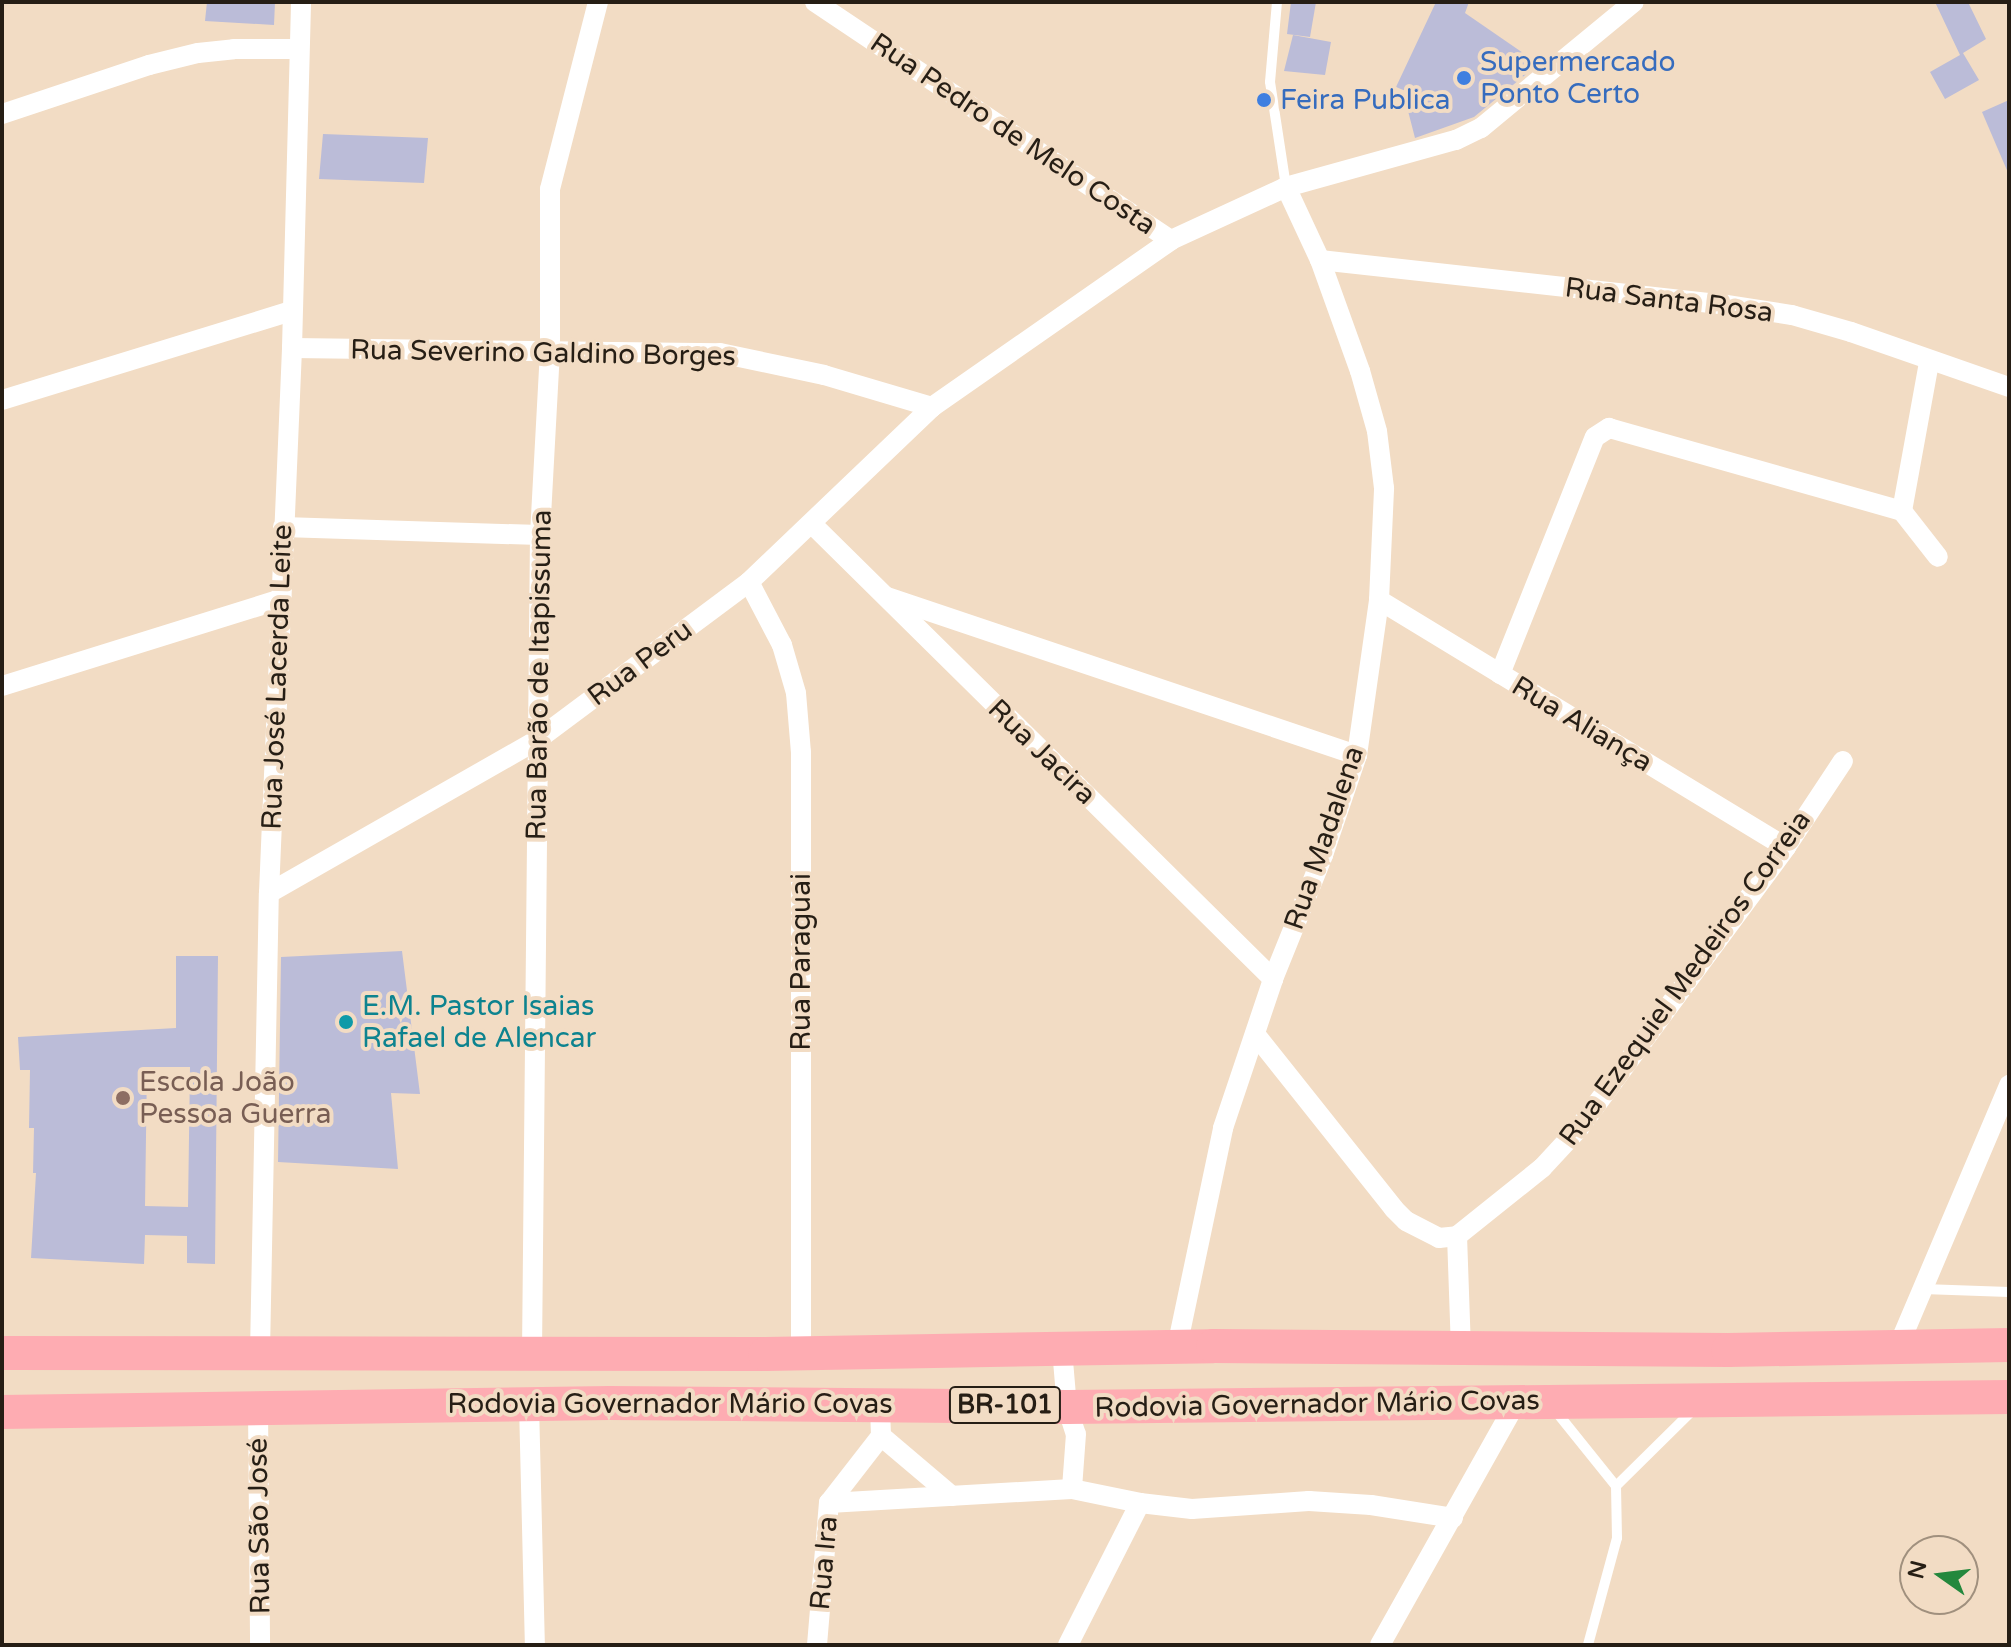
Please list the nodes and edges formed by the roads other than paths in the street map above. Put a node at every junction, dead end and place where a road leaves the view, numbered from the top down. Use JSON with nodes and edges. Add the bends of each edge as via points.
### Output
{"nodes":[{"id":1,"x":301,"y":2,"type":"edge"},
{"id":2,"x":598,"y":2,"type":"edge"},
{"id":3,"x":815,"y":2,"type":"edge"},
{"id":4,"x":1277,"y":2,"type":"edge"},
{"id":5,"x":1634,"y":2,"type":"edge"},
{"id":6,"x":299,"y":49,"type":"junction"},
{"id":7,"x":2,"y":114,"type":"edge"},
{"id":8,"x":1286,"y":187,"type":"junction"},
{"id":9,"x":1171,"y":240,"type":"junction"},
{"id":10,"x":1320,"y":260,"type":"junction"},
{"id":11,"x":292,"y":311,"type":"junction"},
{"id":12,"x":292,"y":348,"type":"junction"},
{"id":13,"x":550,"y":353,"type":"junction"},
{"id":14,"x":1929,"y":362,"type":"junction"},
{"id":15,"x":2009,"y":387,"type":"edge"},
{"id":16,"x":2,"y":400,"type":"edge"},
{"id":17,"x":932,"y":407,"type":"junction"},
{"id":18,"x":1902,"y":511,"type":"junction"},
{"id":19,"x":812,"y":524,"type":"junction"},
{"id":20,"x":283,"y":527,"type":"junction"},
{"id":21,"x":540,"y":535,"type":"junction"},
{"id":22,"x":1938,"y":557,"type":"dead end"},
{"id":23,"x":749,"y":582,"type":"junction"},
{"id":24,"x":883,"y":596,"type":"junction"},
{"id":25,"x":282,"y":599,"type":"junction"},
{"id":26,"x":1379,"y":600,"type":"junction"},
{"id":27,"x":1500,"y":674,"type":"junction"},
{"id":28,"x":2,"y":686,"type":"edge"},
{"id":29,"x":537,"y":740,"type":"junction"},
{"id":30,"x":1357,"y":755,"type":"junction"},
{"id":31,"x":1843,"y":761,"type":"dead end"},
{"id":32,"x":1786,"y":847,"type":"junction"},
{"id":33,"x":269,"y":893,"type":"junction"},
{"id":34,"x":1273,"y":979,"type":"junction"},
{"id":35,"x":1255,"y":1034,"type":"junction"},
{"id":36,"x":2009,"y":1085,"type":"edge"},
{"id":37,"x":1457,"y":1236,"type":"junction"},
{"id":38,"x":1923,"y":1289,"type":"junction"},
{"id":39,"x":2009,"y":1292,"type":"edge"},
{"id":40,"x":2009,"y":1345,"type":"edge"},
{"id":41,"x":1177,"y":1347,"type":"junction"},
{"id":42,"x":1898,"y":1347,"type":"junction"},
{"id":43,"x":1062,"y":1349,"type":"junction"},
{"id":44,"x":1461,"y":1350,"type":"junction"},
{"id":45,"x":2,"y":1353,"type":"edge"},
{"id":46,"x":260,"y":1353,"type":"junction"},
{"id":47,"x":532,"y":1353,"type":"junction"},
{"id":48,"x":801,"y":1353,"type":"junction"},
{"id":49,"x":2009,"y":1397,"type":"edge"},
{"id":50,"x":1532,"y":1401,"type":"junction"},
{"id":51,"x":1702,"y":1401,"type":"junction"},
{"id":52,"x":880,"y":1403,"type":"junction"},
{"id":53,"x":529,"y":1404,"type":"junction"},
{"id":54,"x":258,"y":1407,"type":"junction"},
{"id":55,"x":1067,"y":1407,"type":"junction"},
{"id":56,"x":2,"y":1412,"type":"edge"},
{"id":57,"x":881,"y":1436,"type":"junction"},
{"id":58,"x":1616,"y":1486,"type":"junction"},
{"id":59,"x":1072,"y":1489,"type":"junction"},
{"id":60,"x":952,"y":1496,"type":"junction"},
{"id":61,"x":829,"y":1503,"type":"junction"},
{"id":62,"x":1140,"y":1503,"type":"junction"},
{"id":63,"x":1453,"y":1518,"type":"junction"},
{"id":64,"x":260,"y":1645,"type":"edge"},
{"id":65,"x":535,"y":1645,"type":"edge"},
{"id":66,"x":817,"y":1645,"type":"edge"},
{"id":67,"x":1068,"y":1645,"type":"edge"},
{"id":68,"x":1380,"y":1645,"type":"edge"},
{"id":69,"x":1588,"y":1645,"type":"edge"}],
"edges":[{"from":1,"to":6,"type":"street","name":"Rua José Lacerda Leite"},
{"from":2,"to":13,"type":"street","name":"Rua Barão de Itapissuma","via":[[550,189]]},
{"from":3,"to":9,"type":"street","name":"Rua Pedro de Melo Costa"},
{"from":4,"to":8,"type":"lane","via":[[1270,82]]},
{"from":5,"to":8,"type":"street","name":"Rua Peru","via":[[1481,128],[1456,140]]},
{"from":6,"to":7,"type":"street","via":[[198,53]]},
{"from":6,"to":11,"type":"street","name":"Rua José Lacerda Leite"},
{"from":8,"to":9,"type":"street","name":"Rua Peru"},
{"from":8,"to":10,"type":"street","name":"Rua Madalena"},
{"from":9,"to":17,"type":"street","name":"Rua Peru"},
{"from":10,"to":14,"type":"street","name":"Rua Santa Rosa","via":[[1792,315]]},
{"from":10,"to":26,"type":"street","name":"Rua Madalena","via":[[1377,431],[1384,488]]},
{"from":11,"to":12,"type":"street","name":"Rua José Lacerda Leite"},
{"from":11,"to":16,"type":"street"},
{"from":12,"to":13,"type":"street","name":"Rua Severino Galdino Borges"},
{"from":12,"to":20,"type":"street","name":"Rua José Lacerda Leite"},
{"from":13,"to":17,"type":"street","name":"Rua Severino Galdino Borges","via":[[720,353],[770,361]]},
{"from":13,"to":21,"type":"street","name":"Rua Barão de Itapissuma"},
{"from":14,"to":15,"type":"street","name":"Rua Santa Rosa"},
{"from":14,"to":18,"type":"street"},
{"from":17,"to":19,"type":"street","name":"Rua Peru"},
{"from":18,"to":22,"type":"street"},
{"from":18,"to":27,"type":"street","via":[[1609,428],[1601,431]]},
{"from":19,"to":23,"type":"street","name":"Rua Peru"},
{"from":19,"to":24,"type":"street","name":"Rua Jacira"},
{"from":20,"to":21,"type":"street"},
{"from":20,"to":25,"type":"street","name":"Rua José Lacerda Leite"},
{"from":21,"to":29,"type":"street","name":"Rua Barão de Itapissuma"},
{"from":23,"to":29,"type":"street","name":"Rua Peru"},
{"from":23,"to":48,"type":"street","name":"Rua Paraguai","via":[[782,645],[796,693],[801,752]]},
{"from":24,"to":30,"type":"street"},
{"from":24,"to":34,"type":"street","name":"Rua Jacira"},
{"from":25,"to":28,"type":"street"},
{"from":25,"to":33,"type":"street","name":"Rua José Lacerda Leite"},
{"from":26,"to":27,"type":"street","name":"Rua Aliança"},
{"from":26,"to":30,"type":"street","name":"Rua Madalena"},
{"from":27,"to":32,"type":"street","name":"Rua Aliança"},
{"from":29,"to":33,"type":"street","name":"Rua Peru"},
{"from":29,"to":47,"type":"street","name":"Rua Barão de Itapissuma"},
{"from":30,"to":34,"type":"street","name":"Rua Madalena"},
{"from":31,"to":32,"type":"street","name":"Rua Ezequiel Medeiros Correia"},
{"from":32,"to":37,"type":"street","name":"Rua Ezequiel Medeiros Correia","via":[[1579,1128],[1542,1168]]},
{"from":33,"to":46,"type":"street","name":"Rua José Lacerda Leite"},
{"from":34,"to":35,"type":"street","name":"Rua Madalena"},
{"from":35,"to":37,"type":"street","via":[[1406,1221],[1439,1238]]},
{"from":35,"to":41,"type":"street","name":"Rua Madalena","via":[[1223,1128]]},
{"from":36,"to":38,"type":"street"},
{"from":37,"to":44,"type":"street"},
{"from":38,"to":39,"type":"lane"},
{"from":38,"to":42,"type":"street"},
{"from":40,"to":42,"type":"highway","name":"Rodovia Governador Mário Covas","number":"BR-101"},
{"from":41,"to":43,"type":"highway","name":"Rodovia Governador Mário Covas","number":"BR-101"},
{"from":41,"to":44,"type":"highway","name":"Rodovia Governador Mário Covas","number":"BR-101"},
{"from":42,"to":44,"type":"highway","name":"Rodovia Governador Mário Covas","number":"BR-101"},
{"from":43,"to":48,"type":"highway","name":"Rodovia Governador Mário Covas","number":"BR-101"},
{"from":43,"to":55,"type":"street"},
{"from":45,"to":46,"type":"highway","name":"Rodovia Governador Mário Covas","number":"BR-101"},
{"from":46,"to":47,"type":"highway","name":"Rodovia Governador Mário Covas","number":"BR-101"},
{"from":47,"to":48,"type":"highway","name":"Rodovia Governador Mário Covas","number":"BR-101"},
{"from":49,"to":51,"type":"highway","name":"Rodovia Governador Mário Covas","number":"BR-101"},
{"from":50,"to":51,"type":"highway","name":"Rodovia Governador Mário Covas","number":"BR-101"},
{"from":50,"to":55,"type":"highway","name":"Rodovia Governador Mário Covas","number":"BR-101"},
{"from":50,"to":58,"type":"lane"},
{"from":50,"to":63,"type":"street"},
{"from":51,"to":58,"type":"lane"},
{"from":52,"to":53,"type":"highway","name":"Rodovia Governador Mário Covas","number":"BR-101"},
{"from":52,"to":55,"type":"highway","name":"Rodovia Governador Mário Covas","number":"BR-101"},
{"from":52,"to":57,"type":"street"},
{"from":53,"to":54,"type":"highway","name":"Rodovia Governador Mário Covas","number":"BR-101"},
{"from":53,"to":65,"type":"street"},
{"from":54,"to":56,"type":"highway","name":"Rodovia Governador Mário Covas","number":"BR-101"},
{"from":54,"to":64,"type":"street","name":"Rua São José"},
{"from":55,"to":59,"type":"street","via":[[1076,1434]]},
{"from":57,"to":60,"type":"street"},
{"from":57,"to":61,"type":"street","name":"Rua Ira"},
{"from":58,"to":69,"type":"lane","via":[[1617,1538]]},
{"from":59,"to":60,"type":"street"},
{"from":59,"to":62,"type":"street"},
{"from":60,"to":61,"type":"street"},
{"from":61,"to":66,"type":"street","name":"Rua Ira"},
{"from":62,"to":63,"type":"street","via":[[1192,1509],[1309,1501]]},
{"from":62,"to":67,"type":"street"},
{"from":63,"to":68,"type":"street"}]}
